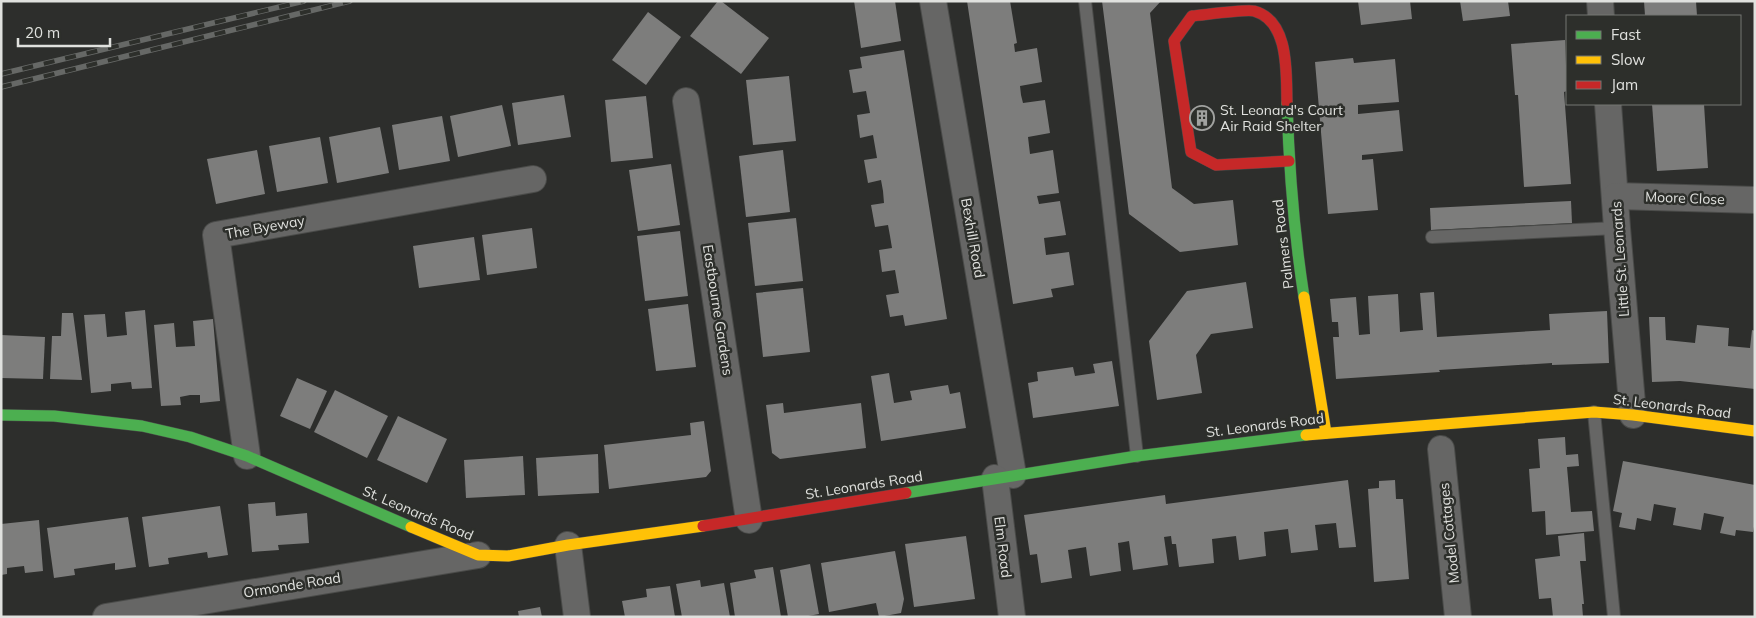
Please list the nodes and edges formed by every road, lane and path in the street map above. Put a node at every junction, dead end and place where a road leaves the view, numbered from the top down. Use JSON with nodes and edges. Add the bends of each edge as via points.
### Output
{"nodes":[{"id":1,"x":933,"y":1,"type":"edge"},
{"id":2,"x":1085,"y":1,"type":"edge"},
{"id":3,"x":1600,"y":1,"type":"edge"},
{"id":4,"x":1601,"y":15,"type":"edge"},
{"id":5,"x":686,"y":101,"type":"dead end"},
{"id":6,"x":1608,"y":105,"type":"edge"},
{"id":7,"x":1289,"y":161,"type":"junction"},
{"id":8,"x":533,"y":179,"type":"dead end"},
{"id":9,"x":1616,"y":196,"type":"junction"},
{"id":10,"x":1755,"y":200,"type":"edge"},
{"id":11,"x":1617,"y":228,"type":"junction"},
{"id":12,"x":1432,"y":237,"type":"dead end"},
{"id":13,"x":1594,"y":412,"type":"junction"},
{"id":14,"x":1,"y":415,"type":"edge"},
{"id":15,"x":1633,"y":415,"type":"junction"},
{"id":16,"x":1755,"y":431,"type":"edge"},
{"id":17,"x":1326,"y":433,"type":"junction"},
{"id":18,"x":1441,"y":449,"type":"dead end"},
{"id":19,"x":247,"y":456,"type":"junction"},
{"id":20,"x":1137,"y":456,"type":"junction"},
{"id":21,"x":1004,"y":477,"type":"junction"},
{"id":22,"x":749,"y":520,"type":"junction"},
{"id":23,"x":568,"y":545,"type":"junction"},
{"id":24,"x":478,"y":555,"type":"junction"},
{"id":25,"x":221,"y":607,"type":"edge"},
{"id":26,"x":106,"y":617,"type":"edge"},
{"id":27,"x":576,"y":617,"type":"edge"},
{"id":28,"x":1012,"y":617,"type":"edge"},
{"id":29,"x":1458,"y":617,"type":"edge"},
{"id":30,"x":1614,"y":617,"type":"edge"}],
"edges":[{"from":1,"to":21,"type":"street","name":"Bexhill Road"},
{"from":2,"to":20,"type":"lane"},
{"from":3,"to":4,"type":"street"},
{"from":5,"to":22,"type":"street","name":"Eastbourne Gardens"},
{"from":6,"to":9,"type":"street","name":"Little St. Leonards"},
{"from":7,"to":7,"type":"street","name":"Palmers Road","via":[[1284,51],[1271,20],[1253,11],[1192,16],[1174,41],[1191,152],[1216,165]]},
{"from":7,"to":17,"type":"street","name":"Palmers Road","via":[[1298,258]]},
{"from":8,"to":19,"type":"street","name":"The Byeway","via":[[216,235]]},
{"from":9,"to":10,"type":"street","name":"Moore Close"},
{"from":9,"to":11,"type":"street","name":"Little St. Leonards"},
{"from":11,"to":12,"type":"lane"},
{"from":11,"to":15,"type":"street","name":"Little St. Leonards"},
{"from":13,"to":15,"type":"street","name":"St. Leonards Road"},
{"from":13,"to":17,"type":"street","name":"St. Leonards Road"},
{"from":13,"to":30,"type":"lane"},
{"from":14,"to":19,"type":"street","name":"St. Leonards Road","via":[[54,416],[142,426],[190,437]]},
{"from":15,"to":16,"type":"street","name":"St. Leonards Road"},
{"from":17,"to":20,"type":"street","name":"St. Leonards Road"},
{"from":18,"to":29,"type":"street","name":"Model Cottages"},
{"from":19,"to":24,"type":"street","name":"St. Leonards Road"},
{"from":20,"to":21,"type":"street","name":"St. Leonards Road"},
{"from":21,"to":22,"type":"street","name":"St. Leonards Road"},
{"from":21,"to":28,"type":"street","name":"Elm Road"},
{"from":22,"to":23,"type":"street","name":"St. Leonards Road"},
{"from":23,"to":24,"type":"street","name":"St. Leonards Road","via":[[508,556]]},
{"from":23,"to":27,"type":"street"},
{"from":24,"to":25,"type":"street","name":"Ormonde Road"},
{"from":25,"to":26,"type":"street","name":"Ormonde Road"}]}
